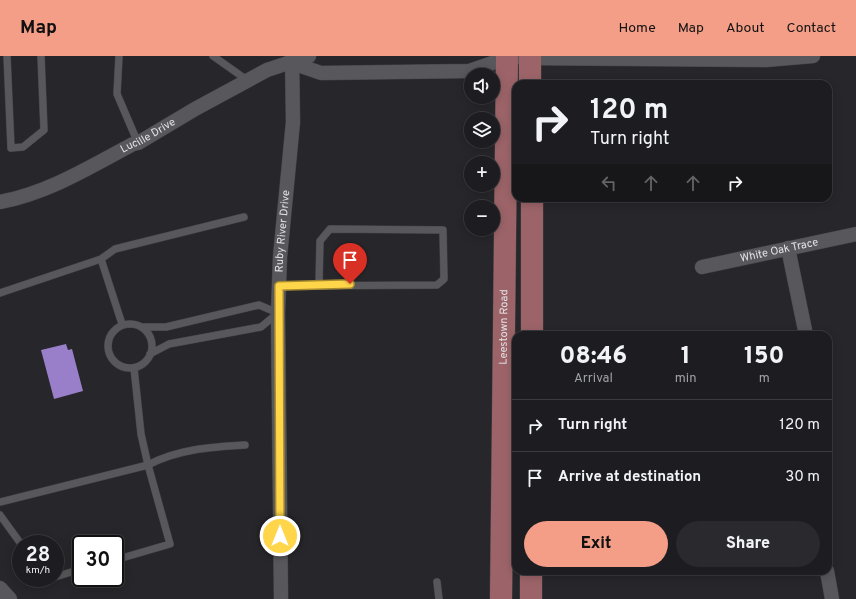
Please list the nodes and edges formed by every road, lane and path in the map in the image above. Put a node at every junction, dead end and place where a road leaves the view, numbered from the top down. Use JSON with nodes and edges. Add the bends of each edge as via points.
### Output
{"nodes":[{"id":1,"x":7,"y":56,"type":"edge"},
{"id":2,"x":41,"y":56,"type":"edge"},
{"id":3,"x":119,"y":56,"type":"edge"},
{"id":4,"x":213,"y":56,"type":"edge"},
{"id":5,"x":309,"y":56,"type":"edge"},
{"id":6,"x":813,"y":56,"type":"edge"},
{"id":7,"x":504,"y":57,"type":"edge"},
{"id":8,"x":530,"y":57,"type":"edge"},
{"id":9,"x":644,"y":58,"type":"edge"},
{"id":10,"x":292,"y":59,"type":"edge"},
{"id":11,"x":247,"y":80,"type":"junction"},
{"id":12,"x":530,"y":80,"type":"edge"},
{"id":13,"x":138,"y":143,"type":"junction"},
{"id":14,"x":0,"y":202,"type":"edge"},
{"id":15,"x":532,"y":202,"type":"edge"},
{"id":16,"x":244,"y":217,"type":"dead end"},
{"id":17,"x":856,"y":234,"type":"edge"},
{"id":18,"x":788,"y":248,"type":"junction"},
{"id":19,"x":101,"y":259,"type":"junction"},
{"id":20,"x":702,"y":267,"type":"dead end"},
{"id":21,"x":319,"y":284,"type":"junction"},
{"id":22,"x":279,"y":286,"type":"junction"},
{"id":23,"x":0,"y":293,"type":"edge"},
{"id":24,"x":278,"y":313,"type":"junction"},
{"id":25,"x":122,"y":324,"type":"junction"},
{"id":26,"x":142,"y":327,"type":"junction"},
{"id":27,"x":532,"y":331,"type":"edge"},
{"id":28,"x":805,"y":331,"type":"edge"},
{"id":29,"x":150,"y":354,"type":"junction"},
{"id":30,"x":134,"y":368,"type":"junction"},
{"id":31,"x":245,"y":445,"type":"dead end"},
{"id":32,"x":148,"y":465,"type":"junction"},
{"id":33,"x":0,"y":502,"type":"edge"},
{"id":34,"x":0,"y":515,"type":"edge"},
{"id":35,"x":14,"y":535,"type":"edge"},
{"id":36,"x":124,"y":557,"type":"edge"},
{"id":37,"x":531,"y":575,"type":"edge"},
{"id":38,"x":829,"y":575,"type":"edge"},
{"id":39,"x":437,"y":582,"type":"dead end"},
{"id":40,"x":0,"y":588,"type":"edge"},
{"id":41,"x":10,"y":599,"type":"edge"},
{"id":42,"x":281,"y":599,"type":"edge"},
{"id":43,"x":440,"y":599,"type":"edge"},
{"id":44,"x":501,"y":599,"type":"edge"},
{"id":45,"x":531,"y":599,"type":"edge"},
{"id":46,"x":832,"y":599,"type":"edge"}],
"edges":[{"from":1,"to":2,"type":"lane","via":[[11,148],[23,148],[44,130]]},
{"from":3,"to":13,"type":"lane","via":[[117,94]]},
{"from":4,"to":11,"type":"lane"},
{"from":5,"to":10,"type":"street","name":"Lucille Drive"},
{"from":6,"to":9,"type":"street","via":[[766,60]]},
{"from":7,"to":8,"type":"street"},
{"from":7,"to":10,"type":"street","via":[[469,71],[321,72]]},
{"from":7,"to":44,"type":"main road","name":"Leestown Road"},
{"from":8,"to":9,"type":"street"},
{"from":8,"to":12,"type":"main road"},
{"from":10,"to":11,"type":"street","name":"Lucille Drive"},
{"from":10,"to":22,"type":"street","name":"Ruby River Drive","via":[[293,122]]},
{"from":11,"to":13,"type":"street","name":"Lucille Drive"},
{"from":13,"to":14,"type":"street","name":"Lucille Drive","via":[[64,181]]},
{"from":15,"to":27,"type":"main road"},
{"from":16,"to":19,"type":"lane","via":[[115,249]]},
{"from":17,"to":18,"type":"street","name":"White Oak Trace"},
{"from":18,"to":20,"type":"street","name":"White Oak Trace"},
{"from":18,"to":28,"type":"street"},
{"from":19,"to":23,"type":"lane"},
{"from":19,"to":25,"type":"lane"},
{"from":21,"to":21,"type":"lane","via":[[320,241],[330,229],[443,230],[444,279],[437,285]]},
{"from":21,"to":22,"type":"lane"},
{"from":22,"to":24,"type":"street","name":"Ruby River Drive"},
{"from":24,"to":26,"type":"lane","via":[[259,306],[166,327]]},
{"from":24,"to":29,"type":"lane","via":[[261,327],[169,344]]},
{"from":24,"to":42,"type":"street","name":"Ruby River Drive"},
{"from":25,"to":26,"type":"lane","via":[[136,324]]},
{"from":25,"to":30,"type":"lane","via":[[111,333],[107,348],[113,361],[119,366]]},
{"from":26,"to":29,"type":"lane","via":[[151,339]]},
{"from":29,"to":30,"type":"lane","via":[[141,365]]},
{"from":30,"to":32,"type":"lane","via":[[141,434]]},
{"from":31,"to":32,"type":"lane","via":[[202,448]]},
{"from":32,"to":33,"type":"lane"},
{"from":32,"to":36,"type":"lane","via":[[170,544]]},
{"from":34,"to":35,"type":"lane"},
{"from":37,"to":45,"type":"main road"},
{"from":38,"to":46,"type":"street"},
{"from":39,"to":43,"type":"lane"},
{"from":40,"to":41,"type":"street"}]}
